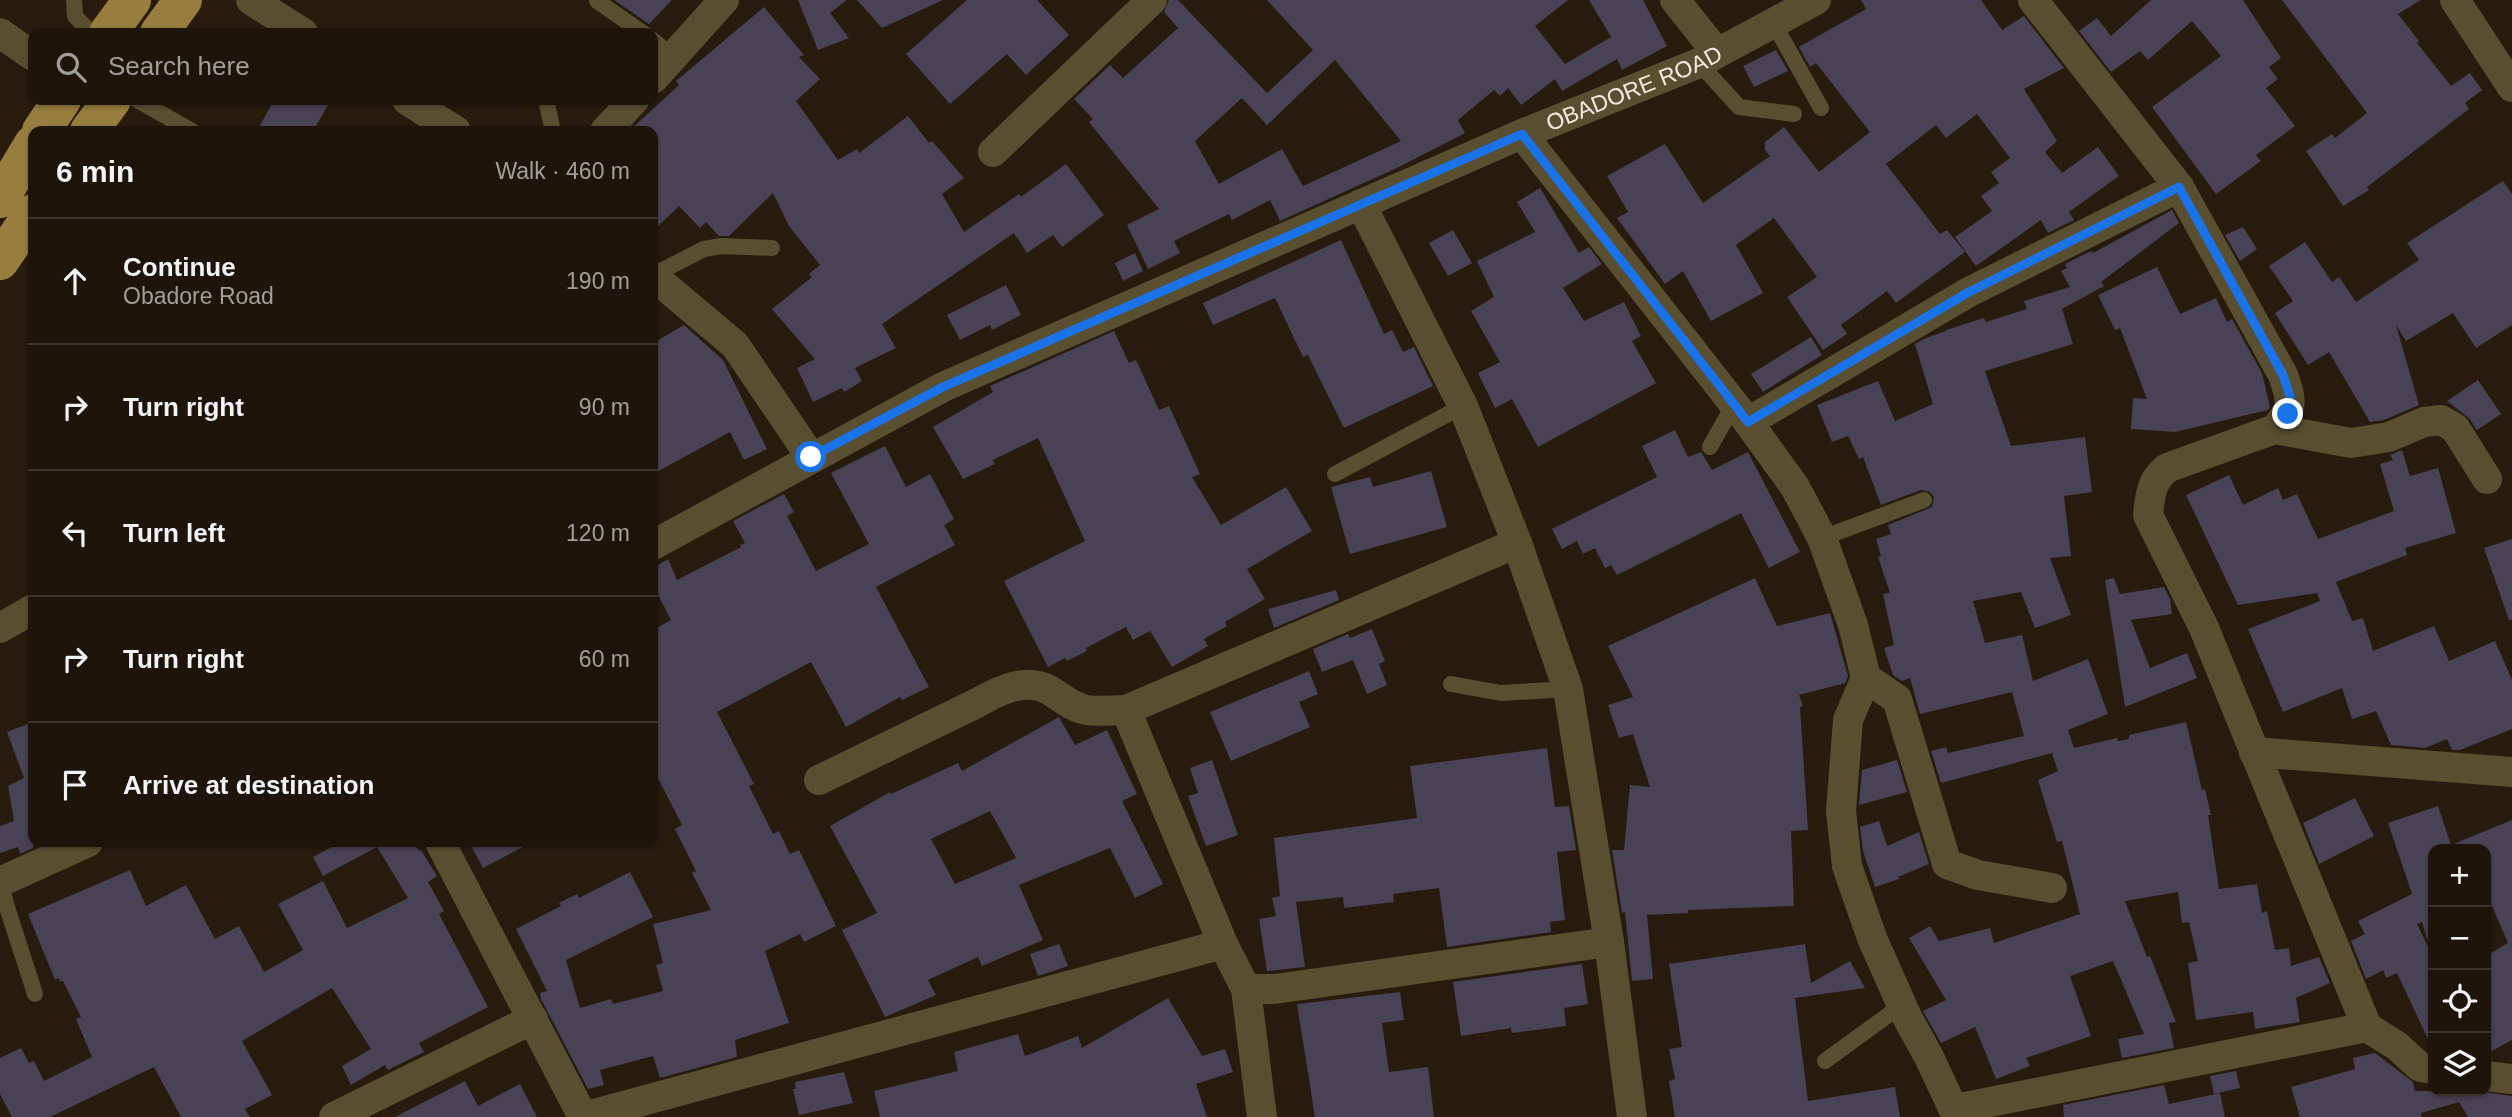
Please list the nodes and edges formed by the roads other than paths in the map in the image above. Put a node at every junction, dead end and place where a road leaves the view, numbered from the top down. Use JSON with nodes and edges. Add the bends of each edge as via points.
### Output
{"nodes":[{"id":1,"x":74,"y":0,"type":"edge"},
{"id":2,"x":132,"y":0,"type":"edge"},
{"id":3,"x":183,"y":0,"type":"edge"},
{"id":4,"x":251,"y":0,"type":"edge"},
{"id":5,"x":724,"y":0,"type":"edge"},
{"id":6,"x":1152,"y":0,"type":"edge"},
{"id":7,"x":1675,"y":0,"type":"edge"},
{"id":8,"x":1816,"y":0,"type":"edge"},
{"id":9,"x":2033,"y":0,"type":"edge"},
{"id":10,"x":2455,"y":0,"type":"edge"},
{"id":11,"x":597,"y":1,"type":"edge"},
{"id":12,"x":1774,"y":24,"type":"junction"},
{"id":13,"x":86,"y":28,"type":"edge"},
{"id":14,"x":112,"y":28,"type":"edge"},
{"id":15,"x":163,"y":28,"type":"edge"},
{"id":16,"x":295,"y":28,"type":"edge"},
{"id":17,"x":636,"y":28,"type":"edge"},
{"id":18,"x":0,"y":33,"type":"edge"},
{"id":19,"x":663,"y":48,"type":"edge"},
{"id":20,"x":28,"y":53,"type":"edge"},
{"id":21,"x":1708,"y":58,"type":"junction"},
{"id":22,"x":2512,"y":87,"type":"edge"},
{"id":23,"x":59,"y":105,"type":"edge"},
{"id":24,"x":108,"y":105,"type":"edge"},
{"id":25,"x":146,"y":105,"type":"edge"},
{"id":26,"x":415,"y":105,"type":"edge"},
{"id":27,"x":547,"y":105,"type":"edge"},
{"id":28,"x":629,"y":105,"type":"edge"},
{"id":29,"x":1821,"y":108,"type":"dead end"},
{"id":30,"x":1794,"y":114,"type":"dead end"},
{"id":31,"x":44,"y":126,"type":"edge"},
{"id":32,"x":93,"y":126,"type":"edge"},
{"id":33,"x":183,"y":126,"type":"edge"},
{"id":34,"x":448,"y":126,"type":"edge"},
{"id":35,"x":552,"y":126,"type":"edge"},
{"id":36,"x":610,"y":126,"type":"edge"},
{"id":37,"x":1522,"y":134,"type":"junction"},
{"id":38,"x":28,"y":152,"type":"edge"},
{"id":39,"x":993,"y":152,"type":"dead end"},
{"id":40,"x":2179,"y":187,"type":"junction"},
{"id":41,"x":0,"y":199,"type":"edge"},
{"id":42,"x":1362,"y":204,"type":"junction"},
{"id":43,"x":28,"y":220,"type":"edge"},
{"id":44,"x":772,"y":248,"type":"dead end"},
{"id":45,"x":0,"y":261,"type":"edge"},
{"id":46,"x":658,"y":273,"type":"edge"},
{"id":47,"x":658,"y":280,"type":"edge"},
{"id":48,"x":1464,"y":406,"type":"junction"},
{"id":49,"x":1741,"y":413,"type":"junction"},
{"id":50,"x":2275,"y":429,"type":"junction"},
{"id":51,"x":1710,"y":447,"type":"dead end"},
{"id":52,"x":811,"y":457,"type":"junction"},
{"id":53,"x":1335,"y":474,"type":"dead end"},
{"id":54,"x":2487,"y":479,"type":"dead end"},
{"id":55,"x":1924,"y":500,"type":"dead end"},
{"id":56,"x":1822,"y":538,"type":"junction"},
{"id":57,"x":658,"y":542,"type":"edge"},
{"id":58,"x":1517,"y":543,"type":"junction"},
{"id":59,"x":28,"y":612,"type":"edge"},
{"id":60,"x":0,"y":628,"type":"edge"},
{"id":61,"x":1866,"y":678,"type":"junction"},
{"id":62,"x":1451,"y":684,"type":"dead end"},
{"id":63,"x":1569,"y":689,"type":"junction"},
{"id":64,"x":1126,"y":710,"type":"junction"},
{"id":65,"x":2254,"y":752,"type":"junction"},
{"id":66,"x":2512,"y":772,"type":"edge"},
{"id":67,"x":819,"y":780,"type":"dead end"},
{"id":68,"x":78,"y":847,"type":"edge"},
{"id":69,"x":443,"y":847,"type":"edge"},
{"id":70,"x":0,"y":882,"type":"edge"},
{"id":71,"x":2052,"y":888,"type":"dead end"},
{"id":72,"x":1609,"y":942,"type":"junction"},
{"id":73,"x":1223,"y":944,"type":"junction"},
{"id":74,"x":1246,"y":989,"type":"junction"},
{"id":75,"x":35,"y":994,"type":"dead end"},
{"id":76,"x":1902,"y":1004,"type":"junction"},
{"id":77,"x":533,"y":1019,"type":"junction"},
{"id":78,"x":2367,"y":1027,"type":"junction"},
{"id":79,"x":1825,"y":1061,"type":"dead end"},
{"id":80,"x":2428,"y":1068,"type":"edge"},
{"id":81,"x":2491,"y":1077,"type":"edge"},
{"id":82,"x":2512,"y":1079,"type":"edge"},
{"id":83,"x":1956,"y":1113,"type":"edge"},
{"id":84,"x":334,"y":1117,"type":"edge"},
{"id":85,"x":583,"y":1117,"type":"edge"},
{"id":86,"x":1262,"y":1117,"type":"edge"},
{"id":87,"x":1632,"y":1117,"type":"edge"}],
"edges":[{"from":1,"to":13,"type":"lane","via":[[75,16]]},
{"from":2,"to":14,"type":"main road"},
{"from":3,"to":15,"type":"main road"},
{"from":4,"to":16,"type":"street"},
{"from":5,"to":19,"type":"street"},
{"from":6,"to":39,"type":"street"},
{"from":7,"to":21,"type":"street"},
{"from":8,"to":12,"type":"street","name":"OBADORE ROAD"},
{"from":9,"to":40,"type":"street"},
{"from":10,"to":22,"type":"street"},
{"from":11,"to":17,"type":"lane"},
{"from":12,"to":21,"type":"street","name":"OBADORE ROAD"},
{"from":12,"to":29,"type":"lane"},
{"from":18,"to":20,"type":"street"},
{"from":21,"to":30,"type":"lane","via":[[1738,107]]},
{"from":21,"to":37,"type":"street","name":"OBADORE ROAD"},
{"from":23,"to":31,"type":"main road"},
{"from":24,"to":32,"type":"main road"},
{"from":25,"to":33,"type":"lane"},
{"from":26,"to":34,"type":"street"},
{"from":27,"to":35,"type":"lane"},
{"from":28,"to":36,"type":"street"},
{"from":37,"to":42,"type":"street","name":"OBADORE ROAD"},
{"from":37,"to":49,"type":"street"},
{"from":38,"to":41,"type":"main road"},
{"from":40,"to":49,"type":"street"},
{"from":40,"to":50,"type":"street","via":[[2283,375],[2290,396],[2288,414]]},
{"from":42,"to":48,"type":"street"},
{"from":42,"to":52,"type":"street","name":"OBADORE ROAD","via":[[943,387]]},
{"from":43,"to":45,"type":"main road"},
{"from":44,"to":46,"type":"lane","via":[[704,249]]},
{"from":47,"to":52,"type":"street","via":[[735,345]]},
{"from":48,"to":53,"type":"lane"},
{"from":48,"to":58,"type":"street"},
{"from":49,"to":51,"type":"lane"},
{"from":49,"to":56,"type":"street","via":[[1795,487]]},
{"from":50,"to":54,"type":"street","via":[[2351,443],[2389,437],[2441,420],[2455,428]]},
{"from":50,"to":65,"type":"street","via":[[2168,468],[2156,477],[2148,515],[2204,628]]},
{"from":52,"to":57,"type":"street","name":"OBADORE ROAD"},
{"from":55,"to":56,"type":"lane"},
{"from":56,"to":61,"type":"street"},
{"from":58,"to":63,"type":"street"},
{"from":58,"to":64,"type":"street"},
{"from":59,"to":60,"type":"street"},
{"from":61,"to":71,"type":"street","via":[[1897,699],[1947,864],[1978,875]]},
{"from":61,"to":76,"type":"street","via":[[1848,720],[1840,811],[1847,866]]},
{"from":62,"to":63,"type":"lane","via":[[1501,693]]},
{"from":63,"to":72,"type":"street"},
{"from":64,"to":67,"type":"street","via":[[1087,710],[1045,688],[1001,689]]},
{"from":64,"to":73,"type":"street"},
{"from":65,"to":66,"type":"street"},
{"from":65,"to":78,"type":"street"},
{"from":68,"to":70,"type":"street"},
{"from":69,"to":77,"type":"street"},
{"from":70,"to":75,"type":"lane"},
{"from":72,"to":74,"type":"street","via":[[1275,989]]},
{"from":72,"to":87,"type":"street"},
{"from":73,"to":74,"type":"street"},
{"from":73,"to":85,"type":"street"},
{"from":74,"to":86,"type":"street"},
{"from":76,"to":79,"type":"lane"},
{"from":76,"to":83,"type":"street"},
{"from":77,"to":84,"type":"street"},
{"from":77,"to":85,"type":"street"},
{"from":78,"to":80,"type":"street"},
{"from":78,"to":83,"type":"street"},
{"from":81,"to":82,"type":"street"}]}
